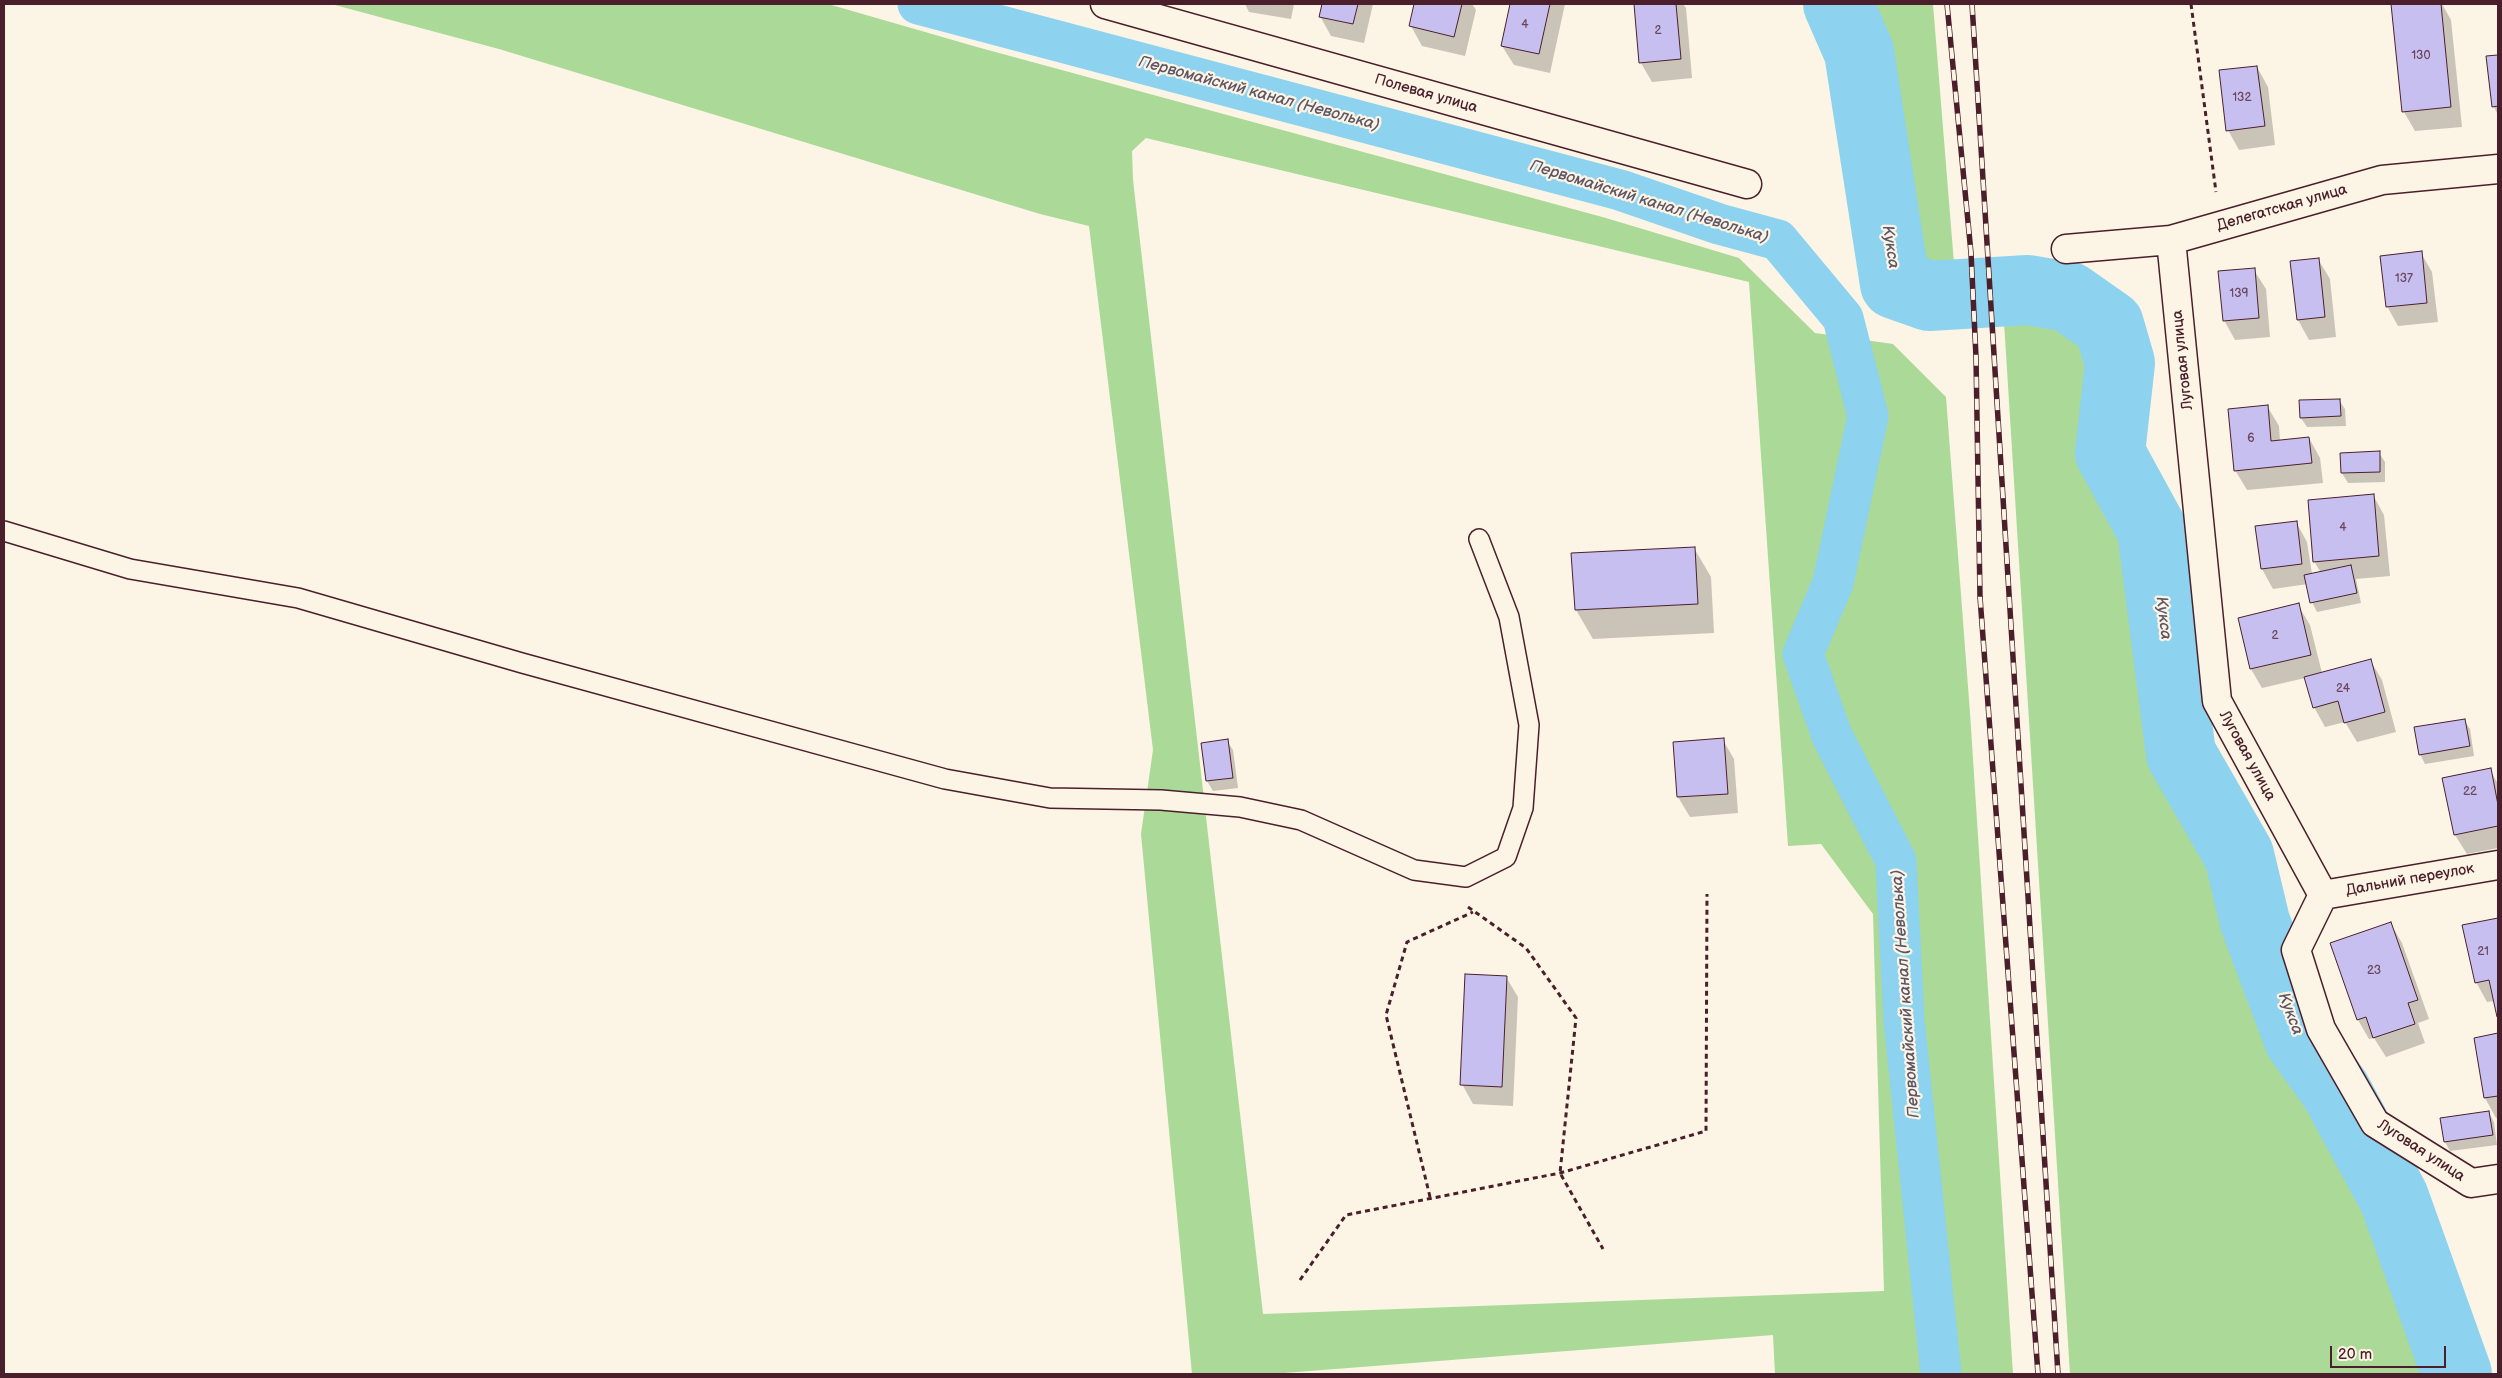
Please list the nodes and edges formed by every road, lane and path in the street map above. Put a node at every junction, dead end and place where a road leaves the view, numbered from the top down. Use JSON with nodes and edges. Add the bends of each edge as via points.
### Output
{"nodes":[{"id":1,"x":1105,"y":4,"type":"edge"},
{"id":2,"x":2190,"y":4,"type":"edge"},
{"id":3,"x":2498,"y":169,"type":"edge"},
{"id":4,"x":1747,"y":184,"type":"dead end"},
{"id":5,"x":2221,"y":225,"type":"junction"},
{"id":6,"x":2171,"y":240,"type":"junction"},
{"id":7,"x":2066,"y":249,"type":"dead end"},
{"id":8,"x":4,"y":531,"type":"edge"},
{"id":9,"x":1479,"y":539,"type":"dead end"},
{"id":10,"x":2498,"y":865,"type":"edge"},
{"id":11,"x":1707,"y":894,"type":"dead end"},
{"id":12,"x":2323,"y":894,"type":"junction"},
{"id":13,"x":1466,"y":906,"type":"dead end"},
{"id":14,"x":1473,"y":911,"type":"junction"},
{"id":15,"x":1560,"y":1173,"type":"junction"},
{"id":16,"x":2498,"y":1179,"type":"edge"},
{"id":17,"x":1430,"y":1197,"type":"junction"},
{"id":18,"x":1603,"y":1249,"type":"dead end"},
{"id":19,"x":1300,"y":1280,"type":"dead end"}],
"edges":[{"from":1,"to":4,"type":"street","name":"Полевая улица"},
{"from":2,"to":5,"type":"path"},
{"from":3,"to":5,"type":"street","name":"Делегатская улица","via":[[2382,180]]},
{"from":5,"to":6,"type":"street","name":"Делегатская улица"},
{"from":6,"to":7,"type":"street","name":"Делегатская улица"},
{"from":6,"to":12,"type":"street","name":"Луговая улица","via":[[2216,701]]},
{"from":8,"to":9,"type":"lane","via":[[130,569],[298,598],[945,779],[1050,798],[1161,800],[1240,807],[1300,820],[1414,870],[1466,877],[1506,857],[1523,808],[1529,725],[1509,617]]},
{"from":10,"to":12,"type":"street","name":"Дальний переулок"},
{"from":11,"to":15,"type":"path","via":[[1706,1131]]},
{"from":12,"to":16,"type":"street","name":"Луговая улица","via":[[2296,950],[2321,1029],[2375,1123],[2471,1183]]},
{"from":13,"to":14,"type":"path"},
{"from":14,"to":15,"type":"path","via":[[1526,948],[1576,1018]]},
{"from":14,"to":17,"type":"path","via":[[1408,942],[1386,1015]]},
{"from":15,"to":17,"type":"path"},
{"from":15,"to":18,"type":"path"},
{"from":17,"to":19,"type":"path","via":[[1346,1215]]}]}
